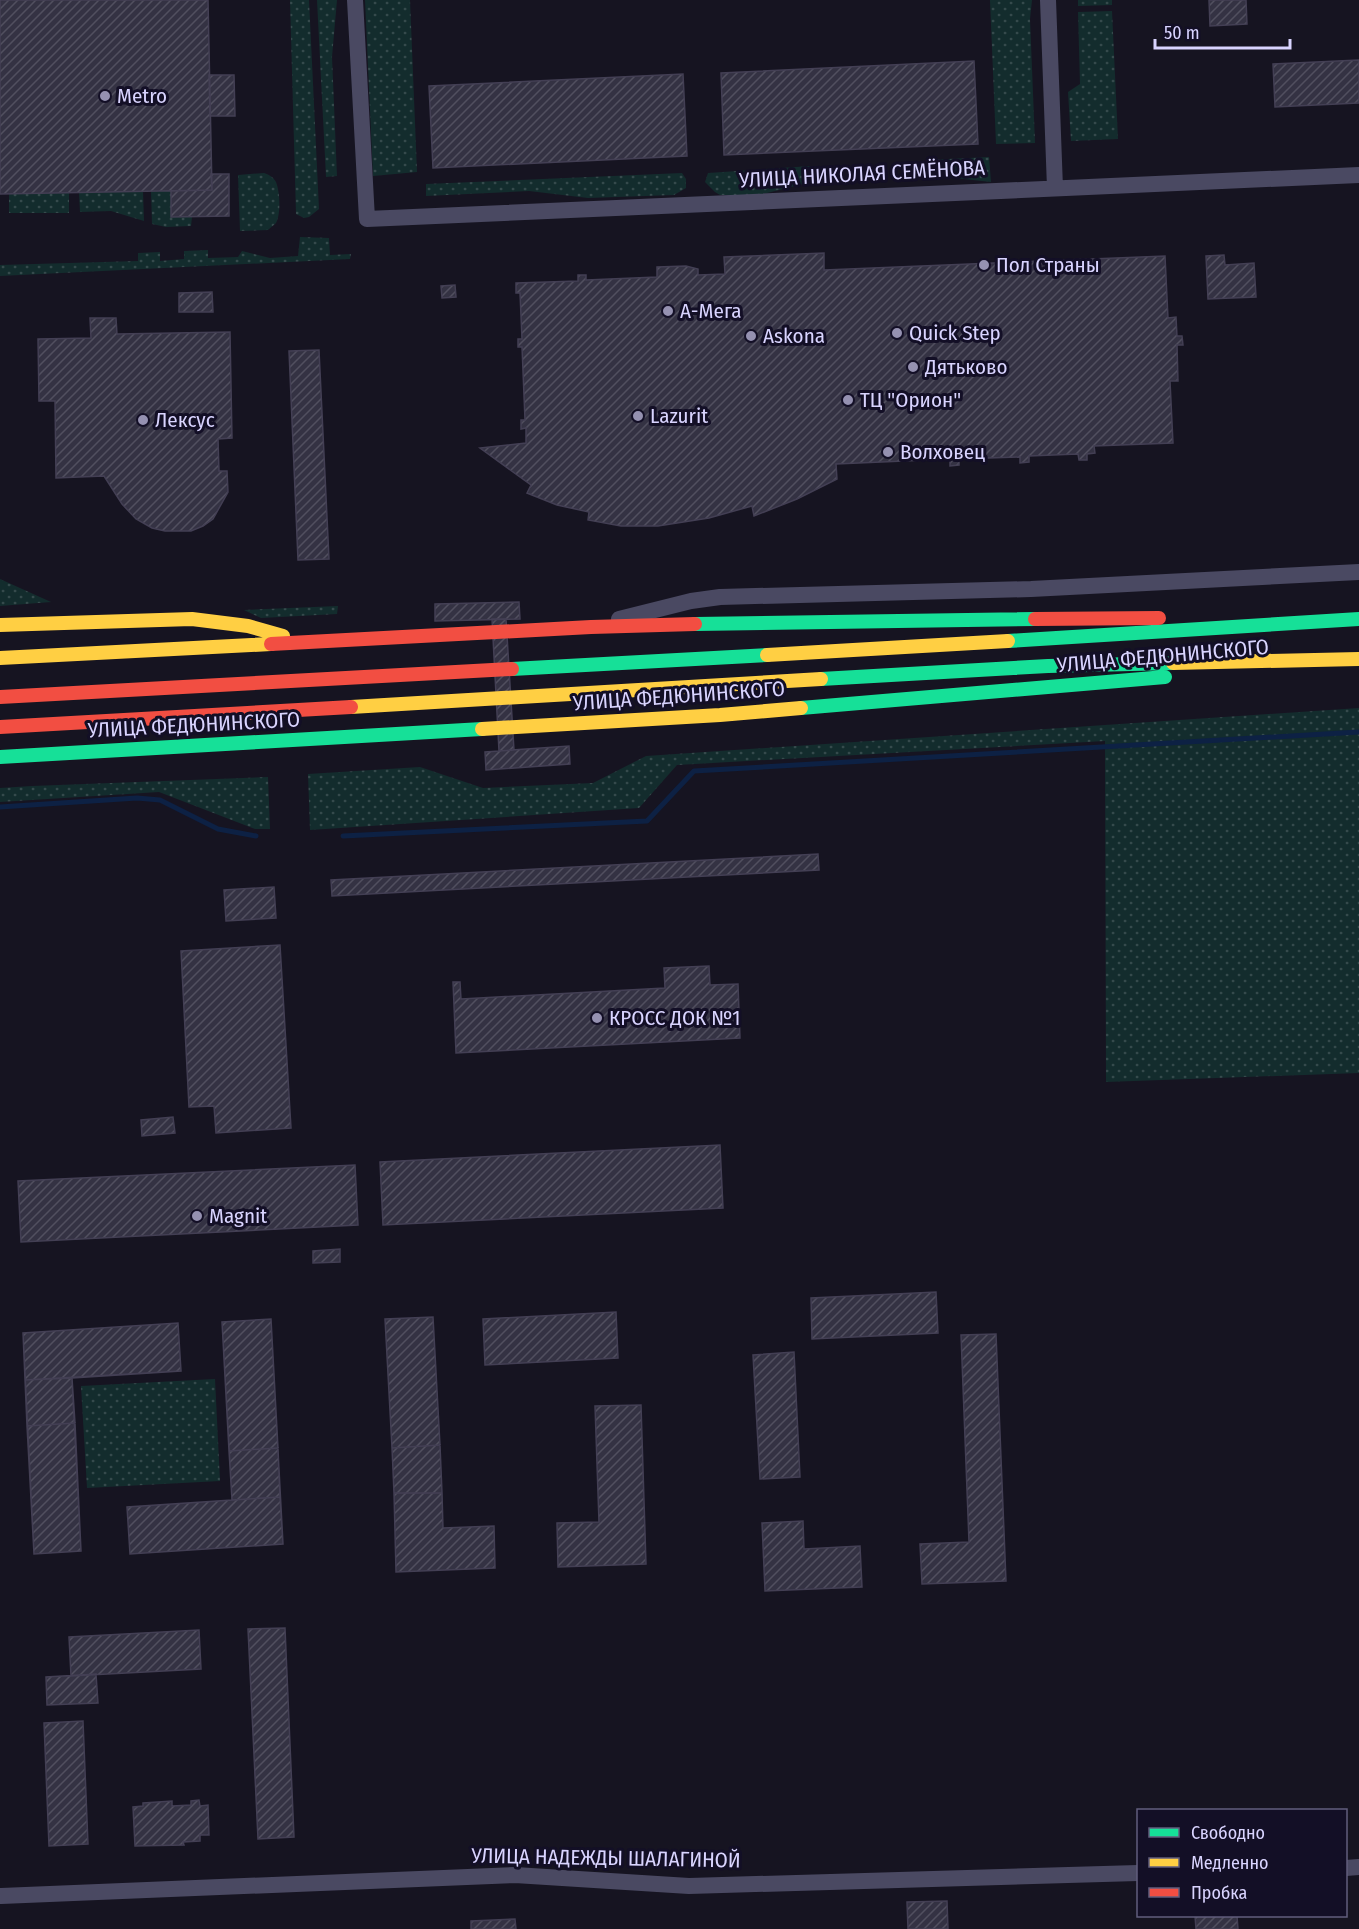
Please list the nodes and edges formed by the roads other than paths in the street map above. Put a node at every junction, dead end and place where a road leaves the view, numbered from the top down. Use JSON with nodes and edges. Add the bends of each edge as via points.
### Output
{"nodes":[{"id":1,"x":355,"y":0,"type":"edge"},
{"id":2,"x":1048,"y":0,"type":"edge"},
{"id":3,"x":1359,"y":175,"type":"edge"},
{"id":4,"x":1055,"y":188,"type":"junction"},
{"id":5,"x":1359,"y":572,"type":"edge"},
{"id":6,"x":1359,"y":618,"type":"edge"},
{"id":7,"x":0,"y":625,"type":"edge"},
{"id":8,"x":591,"y":627,"type":"junction"},
{"id":9,"x":306,"y":642,"type":"junction"},
{"id":10,"x":0,"y":658,"type":"edge"},
{"id":11,"x":1359,"y":660,"type":"edge"},
{"id":12,"x":0,"y":697,"type":"edge"},
{"id":13,"x":0,"y":727,"type":"edge"},
{"id":14,"x":0,"y":757,"type":"edge"},
{"id":15,"x":1137,"y":1873,"type":"edge"},
{"id":16,"x":1,"y":1896,"type":"edge"}],
"edges":[{"from":1,"to":4,"type":"street","name":"УЛИЦА НИКОЛАЯ СЕМЁНОВА","via":[[367,219]]},
{"from":2,"to":4,"type":"street"},
{"from":3,"to":4,"type":"street","name":"УЛИЦА НИКОЛАЯ СЕМЁНОВА"},
{"from":5,"to":8,"type":"street","via":[[1055,588],[720,597]]},
{"from":6,"to":8,"type":"main road","name":"УЛИЦА ФЕДЮНИНСКОГО"},
{"from":6,"to":12,"type":"main road","name":"УЛИЦА ФЕДЮНИНСКОГО"},
{"from":7,"to":9,"type":"main road","via":[[192,619],[248,626]]},
{"from":8,"to":9,"type":"main road","name":"УЛИЦА ФЕДЮНИНСКОГО"},
{"from":9,"to":10,"type":"main road","name":"УЛИЦА ФЕДЮНИНСКОГО"},
{"from":11,"to":13,"type":"main road","name":"УЛИЦА ФЕДЮНИНСКОГО","via":[[1048,666]]},
{"from":11,"to":14,"type":"main road","name":"УЛИЦА ФЕДЮНИНСКОГО","via":[[720,715]]},
{"from":15,"to":16,"type":"street","name":"УЛИЦА НАДЕЖДЫ ШАЛАГИНОЙ","via":[[689,1886],[515,1875]]}]}
